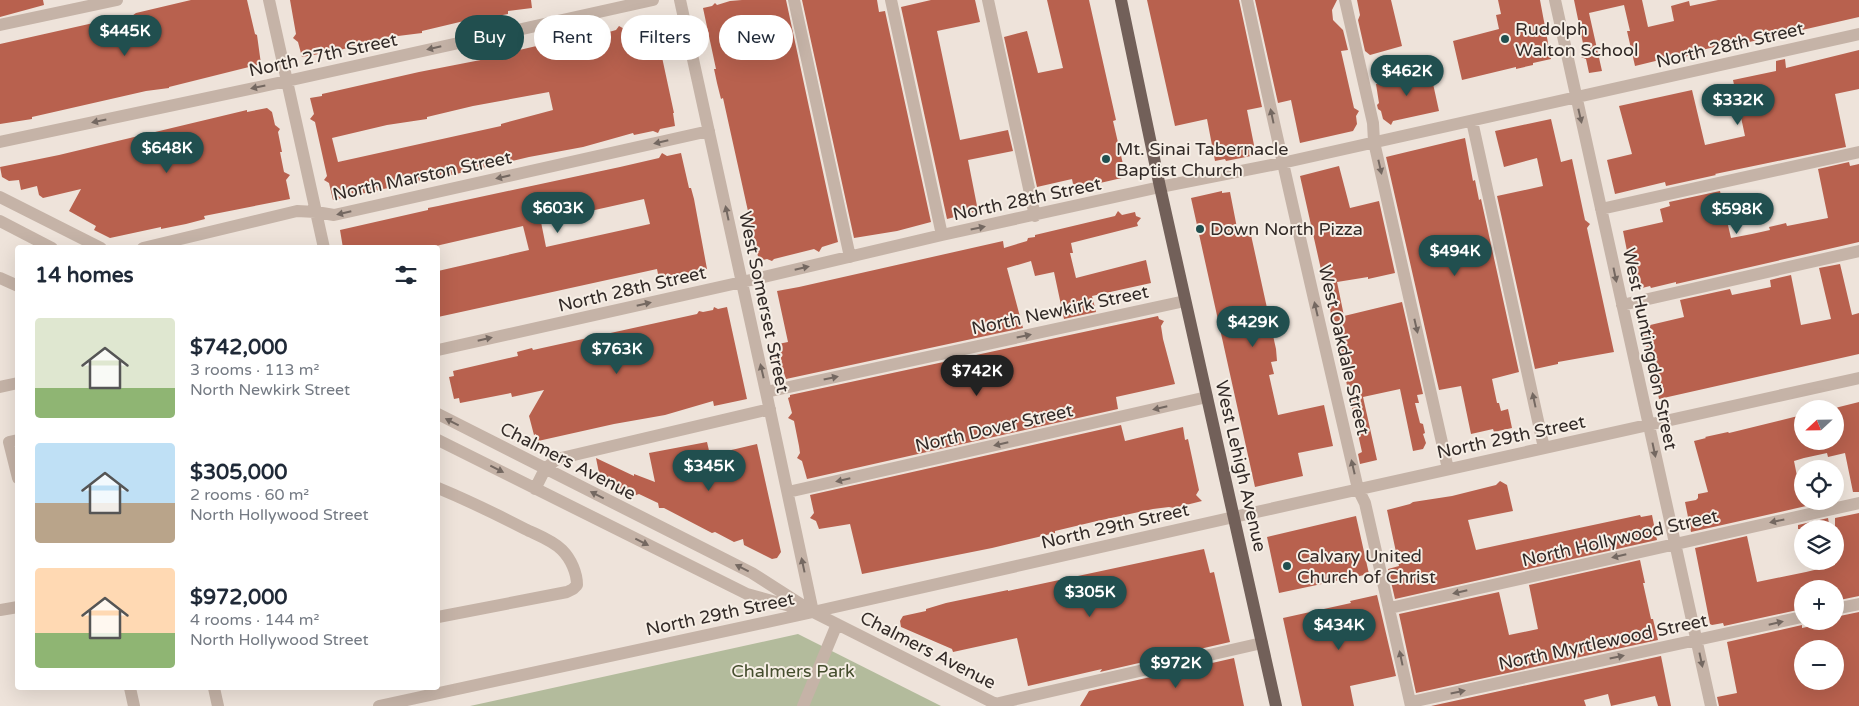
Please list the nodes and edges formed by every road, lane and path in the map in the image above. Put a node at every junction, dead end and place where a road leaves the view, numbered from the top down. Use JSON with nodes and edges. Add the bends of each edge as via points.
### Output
{"nodes":[{"id":1,"x":117,"y":0,"type":"edge"},
{"id":2,"x":269,"y":0,"type":"edge"},
{"id":3,"x":653,"y":0,"type":"edge"},
{"id":4,"x":680,"y":0,"type":"edge"},
{"id":5,"x":794,"y":0,"type":"edge"},
{"id":6,"x":890,"y":0,"type":"edge"},
{"id":7,"x":988,"y":0,"type":"edge"},
{"id":8,"x":1121,"y":0,"type":"edge"},
{"id":9,"x":1247,"y":0,"type":"edge"},
{"id":10,"x":1345,"y":0,"type":"edge"},
{"id":11,"x":1555,"y":0,"type":"edge"},
{"id":12,"x":0,"y":25,"type":"edge"},
{"id":13,"x":1859,"y":34,"type":"edge"},
{"id":14,"x":287,"y":81,"type":"junction"},
{"id":15,"x":1576,"y":97,"type":"junction"},
{"id":16,"x":1472,"y":121,"type":"junction"},
{"id":17,"x":709,"y":131,"type":"junction"},
{"id":18,"x":0,"y":142,"type":"edge"},
{"id":19,"x":1374,"y":142,"type":"junction"},
{"id":20,"x":1859,"y":152,"type":"edge"},
{"id":21,"x":1282,"y":163,"type":"junction"},
{"id":22,"x":1160,"y":188,"type":"junction"},
{"id":23,"x":0,"y":197,"type":"edge"},
{"id":24,"x":1601,"y":209,"type":"junction"},
{"id":25,"x":316,"y":212,"type":"junction"},
{"id":26,"x":1035,"y":216,"type":"junction"},
{"id":27,"x":0,"y":221,"type":"edge"},
{"id":28,"x":942,"y":235,"type":"junction"},
{"id":29,"x":46,"y":245,"type":"edge"},
{"id":30,"x":95,"y":245,"type":"edge"},
{"id":31,"x":155,"y":245,"type":"edge"},
{"id":32,"x":323,"y":245,"type":"edge"},
{"id":33,"x":1859,"y":251,"type":"edge"},
{"id":34,"x":850,"y":256,"type":"junction"},
{"id":35,"x":0,"y":278,"type":"edge"},
{"id":36,"x":742,"y":282,"type":"junction"},
{"id":37,"x":15,"y":285,"type":"edge"},
{"id":38,"x":1185,"y":301,"type":"junction"},
{"id":39,"x":1622,"y":305,"type":"junction"},
{"id":40,"x":440,"y":350,"type":"edge"},
{"id":41,"x":1859,"y":378,"type":"edge"},
{"id":42,"x":15,"y":384,"type":"edge"},
{"id":43,"x":0,"y":387,"type":"edge"},
{"id":44,"x":766,"y":392,"type":"junction"},
{"id":45,"x":1208,"y":397,"type":"junction"},
{"id":46,"x":770,"y":409,"type":"junction"},
{"id":47,"x":440,"y":415,"type":"edge"},
{"id":48,"x":1649,"y":425,"type":"junction"},
{"id":49,"x":440,"y":441,"type":"edge"},
{"id":50,"x":9,"y":442,"type":"edge"},
{"id":51,"x":1544,"y":448,"type":"junction"},
{"id":52,"x":15,"y":466,"type":"edge"},
{"id":53,"x":545,"y":469,"type":"junction"},
{"id":54,"x":1448,"y":469,"type":"junction"},
{"id":55,"x":440,"y":489,"type":"edge"},
{"id":56,"x":535,"y":489,"type":"junction"},
{"id":57,"x":1358,"y":489,"type":"junction"},
{"id":58,"x":788,"y":492,"type":"junction"},
{"id":59,"x":1859,"y":503,"type":"edge"},
{"id":60,"x":1234,"y":517,"type":"junction"},
{"id":61,"x":1675,"y":543,"type":"junction"},
{"id":62,"x":1859,"y":604,"type":"edge"},
{"id":63,"x":1844,"y":607,"type":"edge"},
{"id":64,"x":15,"y":608,"type":"edge"},
{"id":65,"x":1390,"y":608,"type":"junction"},
{"id":66,"x":0,"y":610,"type":"edge"},
{"id":67,"x":813,"y":612,"type":"junction"},
{"id":68,"x":440,"y":617,"type":"edge"},
{"id":69,"x":1794,"y":618,"type":"edge"},
{"id":70,"x":837,"y":624,"type":"junction"},
{"id":71,"x":1696,"y":640,"type":"junction"},
{"id":72,"x":1262,"y":643,"type":"junction"},
{"id":73,"x":440,"y":689,"type":"edge"},
{"id":74,"x":130,"y":690,"type":"edge"},
{"id":75,"x":214,"y":690,"type":"edge"},
{"id":76,"x":423,"y":692,"type":"edge"},
{"id":77,"x":396,"y":704,"type":"edge"},
{"id":78,"x":1411,"y":704,"type":"edge"},
{"id":79,"x":998,"y":705,"type":"edge"},
{"id":80,"x":134,"y":706,"type":"edge"},
{"id":81,"x":218,"y":706,"type":"edge"},
{"id":82,"x":379,"y":706,"type":"edge"},
{"id":83,"x":803,"y":706,"type":"edge"},
{"id":84,"x":1276,"y":706,"type":"edge"},
{"id":85,"x":1711,"y":706,"type":"edge"}],
"edges":[{"from":1,"to":12,"type":"street"},
{"from":2,"to":14,"type":"street"},
{"from":3,"to":14,"type":"street","name":"North 27th Street","one_way":true},
{"from":4,"to":17,"type":"street","name":"West Somerset Street"},
{"from":5,"to":34,"type":"street"},
{"from":6,"to":28,"type":"street"},
{"from":7,"to":26,"type":"street"},
{"from":8,"to":22,"type":"main road","name":"West Lehigh Avenue"},
{"from":21,"to":9,"type":"street","name":"West Oakdale Street","one_way":true},
{"from":10,"to":19,"type":"street","via":[[1373,124]]},
{"from":11,"to":15,"type":"street","name":"West Huntingdon Street"},
{"from":13,"to":15,"type":"street","name":"North 28th Street"},
{"from":14,"to":18,"type":"street","name":"North 27th Street","one_way":true},
{"from":14,"to":25,"type":"street"},
{"from":15,"to":16,"type":"street","name":"North 28th Street"},
{"from":15,"to":24,"type":"street","name":"West Huntingdon Street","one_way":true},
{"from":16,"to":19,"type":"street","name":"North 28th Street"},
{"from":51,"to":16,"type":"street","one_way":true},
{"from":17,"to":25,"type":"street","name":"North Marston Street","one_way":true,"via":[[334,215]]},
{"from":36,"to":17,"type":"street","name":"West Somerset Street","one_way":true},
{"from":19,"to":21,"type":"street","name":"North 28th Street"},
{"from":19,"to":54,"type":"street","one_way":true},
{"from":20,"to":24,"type":"street"},
{"from":21,"to":22,"type":"street","name":"North 28th Street"},
{"from":57,"to":21,"type":"street","name":"West Oakdale Street","one_way":true},
{"from":22,"to":26,"type":"street","name":"North 28th Street"},
{"from":22,"to":38,"type":"main road","name":"West Lehigh Avenue"},
{"from":23,"to":30,"type":"street"},
{"from":24,"to":39,"type":"street","name":"West Huntingdon Street","one_way":true},
{"from":25,"to":31,"type":"street","name":"North Marston Street","via":[[297,211]]},
{"from":25,"to":32,"type":"street"},
{"from":28,"to":26,"type":"street","name":"North 28th Street","one_way":true},
{"from":27,"to":29,"type":"street"},
{"from":28,"to":34,"type":"street","name":"North 28th Street"},
{"from":33,"to":39,"type":"street"},
{"from":36,"to":34,"type":"street","name":"North 28th Street","one_way":true},
{"from":35,"to":37,"type":"street"},
{"from":40,"to":36,"type":"street","name":"North 28th Street","one_way":true},
{"from":44,"to":36,"type":"street","name":"West Somerset Street","one_way":true},
{"from":44,"to":38,"type":"street","name":"North Newkirk Street","one_way":true},
{"from":38,"to":45,"type":"main road","name":"West Lehigh Avenue"},
{"from":39,"to":48,"type":"street","name":"West Huntingdon Street"},
{"from":41,"to":48,"type":"street","name":"North 29th Street"},
{"from":42,"to":43,"type":"street"},
{"from":44,"to":46,"type":"street","name":"West Somerset Street"},
{"from":45,"to":58,"type":"street","name":"North Dover Street","one_way":true},
{"from":45,"to":60,"type":"main road","name":"West Lehigh Avenue"},
{"from":46,"to":53,"type":"street","via":[[557,459]]},
{"from":46,"to":58,"type":"street","name":"West Somerset Street"},
{"from":53,"to":47,"type":"street","name":"Chalmers Avenue","one_way":true},
{"from":48,"to":51,"type":"street","name":"North 29th Street"},
{"from":48,"to":61,"type":"street","name":"West Huntingdon Street","one_way":true},
{"from":49,"to":56,"type":"street","name":"Chalmers Avenue","one_way":true},
{"from":50,"to":52,"type":"street"},
{"from":51,"to":54,"type":"street","name":"North 29th Street"},
{"from":53,"to":56,"type":"street"},
{"from":67,"to":53,"type":"street","name":"Chalmers Avenue","one_way":true,"via":[[752,573]]},
{"from":54,"to":57,"type":"street","name":"North 29th Street"},
{"from":55,"to":68,"type":"street","via":[[562,549],[577,577],[577,585],[567,592]]},
{"from":56,"to":67,"type":"street","name":"Chalmers Avenue","one_way":true,"via":[[747,594]]},
{"from":57,"to":60,"type":"street","name":"North 29th Street"},
{"from":57,"to":65,"type":"street","name":"West Oakdale Street","via":[[1365,503]]},
{"from":67,"to":58,"type":"street","name":"West Somerset Street","one_way":true},
{"from":59,"to":61,"type":"street","name":"North Hollywood Street","one_way":true},
{"from":60,"to":67,"type":"street","name":"North 29th Street"},
{"from":60,"to":72,"type":"main road","name":"West Lehigh Avenue"},
{"from":61,"to":65,"type":"street","name":"North Hollywood Street","one_way":true},
{"from":61,"to":71,"type":"street","name":"West Huntingdon Street"},
{"from":62,"to":63,"type":"street"},
{"from":64,"to":66,"type":"street"},
{"from":78,"to":65,"type":"street","name":"West Oakdale Street","one_way":true},
{"from":67,"to":70,"type":"street","name":"Chalmers Avenue"},
{"from":67,"to":73,"type":"street","name":"North 29th Street"},
{"from":71,"to":69,"type":"street","name":"North Myrtlewood Street","one_way":true},
{"from":70,"to":79,"type":"street","name":"Chalmers Avenue"},
{"from":70,"to":83,"type":"street"},
{"from":78,"to":71,"type":"street","name":"North Myrtlewood Street","one_way":true},
{"from":71,"to":85,"type":"street","name":"West Huntingdon Street","one_way":true},
{"from":72,"to":79,"type":"street"},
{"from":72,"to":84,"type":"main road","name":"West Lehigh Avenue"},
{"from":74,"to":80,"type":"street"},
{"from":75,"to":81,"type":"street"},
{"from":76,"to":77,"type":"street","name":"North 29th Street"},
{"from":77,"to":82,"type":"street","name":"North 29th Street"}]}
